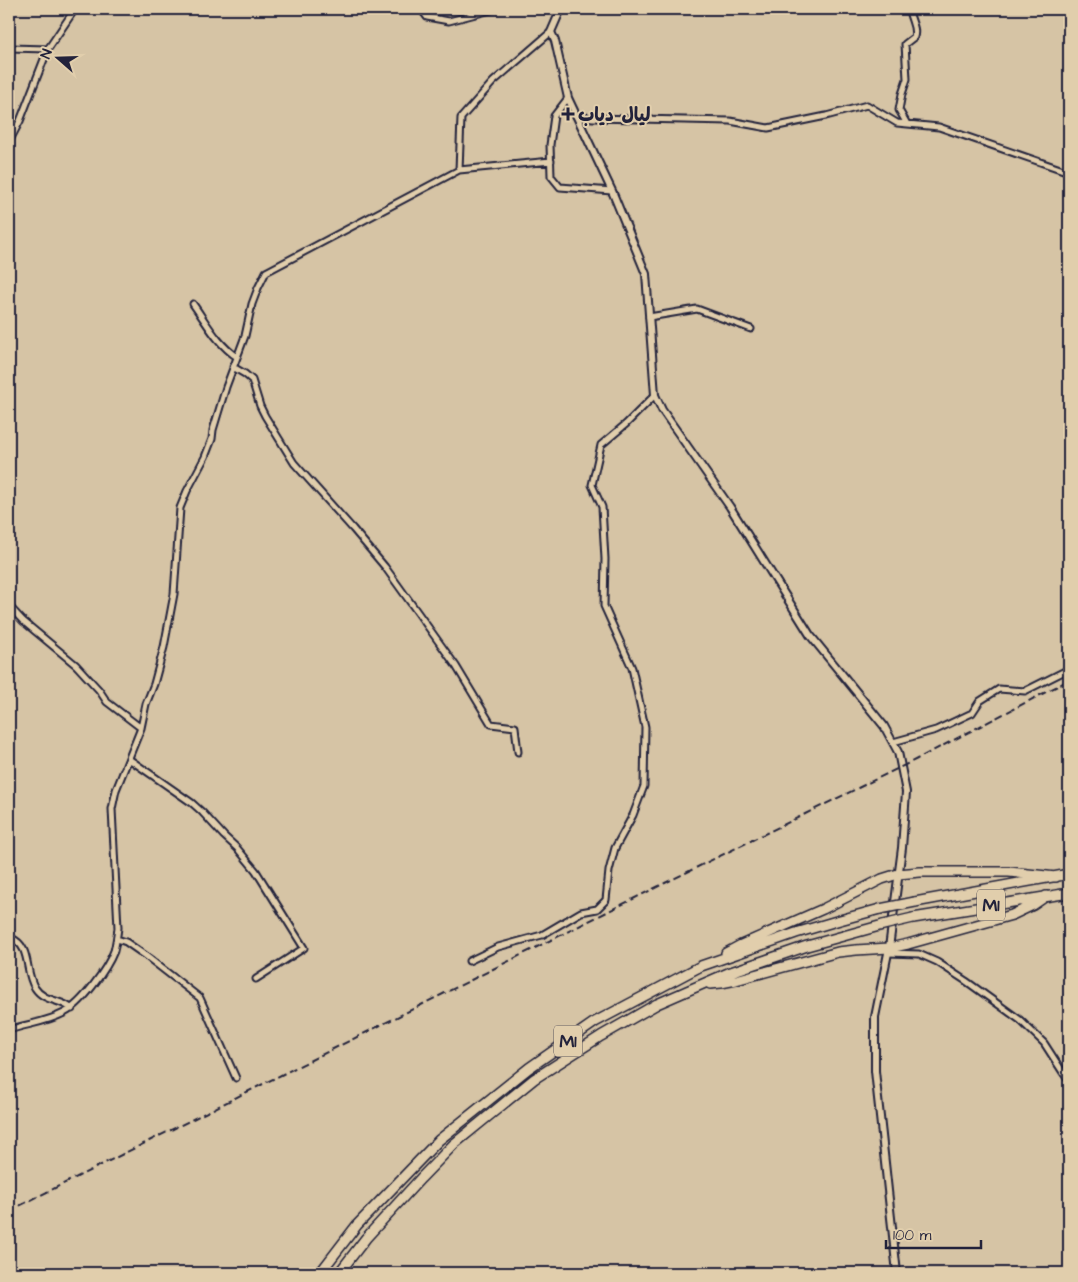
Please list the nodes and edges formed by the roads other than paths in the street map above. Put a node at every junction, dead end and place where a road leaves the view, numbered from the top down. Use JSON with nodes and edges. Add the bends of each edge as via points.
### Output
{"nodes":[{"id":1,"x":75,"y":9,"type":"edge"},
{"id":2,"x":421,"y":9,"type":"edge"},
{"id":3,"x":495,"y":9,"type":"edge"},
{"id":4,"x":562,"y":9,"type":"edge"},
{"id":5,"x":909,"y":9,"type":"edge"},
{"id":6,"x":551,"y":32,"type":"junction"},
{"id":7,"x":9,"y":48,"type":"edge"},
{"id":8,"x":48,"y":49,"type":"junction"},
{"id":9,"x":568,"y":98,"type":"junction"},
{"id":10,"x":576,"y":116,"type":"junction"},
{"id":11,"x":907,"y":124,"type":"junction"},
{"id":12,"x":9,"y":142,"type":"edge"},
{"id":13,"x":550,"y":161,"type":"junction"},
{"id":14,"x":459,"y":170,"type":"junction"},
{"id":15,"x":1069,"y":172,"type":"edge"},
{"id":16,"x":612,"y":190,"type":"junction"},
{"id":17,"x":193,"y":304,"type":"dead end"},
{"id":18,"x":649,"y":317,"type":"junction"},
{"id":19,"x":751,"y":329,"type":"dead end"},
{"id":20,"x":237,"y":357,"type":"junction"},
{"id":21,"x":233,"y":367,"type":"junction"},
{"id":22,"x":654,"y":395,"type":"junction"},
{"id":23,"x":9,"y":606,"type":"edge"},
{"id":24,"x":1069,"y":669,"type":"edge"},
{"id":25,"x":141,"y":728,"type":"junction"},
{"id":26,"x":893,"y":742,"type":"junction"},
{"id":27,"x":518,"y":752,"type":"dead end"},
{"id":28,"x":129,"y":759,"type":"junction"},
{"id":29,"x":898,"y":874,"type":"junction"},
{"id":30,"x":1069,"y":874,"type":"edge"},
{"id":31,"x":1056,"y":877,"type":"junction"},
{"id":32,"x":1069,"y":893,"type":"edge"},
{"id":33,"x":1046,"y":896,"type":"junction"},
{"id":34,"x":11,"y":938,"type":"dead end"},
{"id":35,"x":117,"y":939,"type":"junction"},
{"id":36,"x":888,"y":951,"type":"junction"},
{"id":37,"x":469,"y":961,"type":"dead end"},
{"id":38,"x":701,"y":966,"type":"junction"},
{"id":39,"x":256,"y":979,"type":"dead end"},
{"id":40,"x":704,"y":984,"type":"junction"},
{"id":41,"x":72,"y":1009,"type":"junction"},
{"id":42,"x":9,"y":1030,"type":"edge"},
{"id":43,"x":236,"y":1078,"type":"dead end"},
{"id":44,"x":1069,"y":1081,"type":"edge"},
{"id":45,"x":320,"y":1273,"type":"edge"},
{"id":46,"x":339,"y":1273,"type":"edge"},
{"id":47,"x":897,"y":1273,"type":"edge"}],
"edges":[{"from":1,"to":8,"type":"street"},
{"from":2,"to":3,"type":"street","via":[[427,17],[449,20]]},
{"from":4,"to":6,"type":"street"},
{"from":5,"to":11,"type":"street","via":[[916,30],[914,37],[905,44],[907,79],[899,110]]},
{"from":6,"to":9,"type":"street"},
{"from":6,"to":14,"type":"street","via":[[493,82],[461,118]]},
{"from":7,"to":8,"type":"street"},
{"from":8,"to":12,"type":"street"},
{"from":9,"to":10,"type":"street"},
{"from":9,"to":13,"type":"street","via":[[554,116]]},
{"from":10,"to":11,"type":"street","via":[[730,121],[768,128],[867,105],[897,123]]},
{"from":10,"to":16,"type":"street"},
{"from":11,"to":15,"type":"street","via":[[939,127]]},
{"from":13,"to":14,"type":"street"},
{"from":13,"to":16,"type":"street","via":[[551,176],[560,187]]},
{"from":14,"to":20,"type":"street","via":[[266,272],[254,297]]},
{"from":16,"to":18,"type":"street","via":[[646,274]]},
{"from":17,"to":20,"type":"street","via":[[211,330]]},
{"from":18,"to":19,"type":"street","via":[[697,309]]},
{"from":18,"to":22,"type":"street"},
{"from":20,"to":21,"type":"street"},
{"from":21,"to":25,"type":"street","via":[[212,439],[180,508],[174,594],[164,647]]},
{"from":21,"to":27,"type":"street","via":[[252,380],[265,416],[294,463],[384,567],[456,666],[491,724],[515,727]]},
{"from":22,"to":26,"type":"street","via":[[730,507],[810,635],[884,726]]},
{"from":22,"to":37,"type":"street","via":[[601,445],[592,484],[602,507],[604,606],[632,668],[645,727],[644,786],[615,848],[606,900],[598,909],[581,912],[542,935],[498,947]]},
{"from":23,"to":25,"type":"street","via":[[76,665],[107,702]]},
{"from":24,"to":26,"type":"street","via":[[1025,691],[999,689],[980,701],[972,713],[936,730]]},
{"from":25,"to":28,"type":"street"},
{"from":26,"to":29,"type":"street","via":[[906,792]]},
{"from":28,"to":35,"type":"street","via":[[112,809]]},
{"from":28,"to":39,"type":"street","via":[[192,803],[237,848],[256,871],[304,948]]},
{"from":29,"to":31,"type":"highway","via":[[1009,872]]},
{"from":29,"to":36,"type":"street"},
{"from":29,"to":38,"type":"highway"},
{"from":30,"to":31,"type":"highway","number":"M1"},
{"from":31,"to":38,"type":"highway","number":"M1","bridge":true,"via":[[880,909],[805,930]]},
{"from":32,"to":33,"type":"highway","number":"M1"},
{"from":33,"to":36,"type":"highway","via":[[1012,915]]},
{"from":33,"to":40,"type":"highway","number":"M1","bridge":true,"via":[[883,925],[807,946]]},
{"from":34,"to":41,"type":"street","via":[[18,940],[24,949],[32,982],[38,992]]},
{"from":35,"to":41,"type":"street","via":[[107,966]]},
{"from":35,"to":43,"type":"street","via":[[146,956],[200,998]]},
{"from":36,"to":40,"type":"highway","via":[[838,952],[728,982]]},
{"from":36,"to":44,"type":"street","via":[[919,954],[966,981],[1020,1020],[1044,1043]]},
{"from":36,"to":47,"type":"street","via":[[875,1017],[875,1071]]},
{"from":38,"to":45,"type":"highway","number":"M1","via":[[595,1022],[529,1068],[439,1140],[356,1225]]},
{"from":40,"to":46,"type":"highway","number":"M1","via":[[651,1008],[534,1079],[454,1144],[372,1231]]},
{"from":41,"to":42,"type":"street","via":[[56,1017]]}]}
